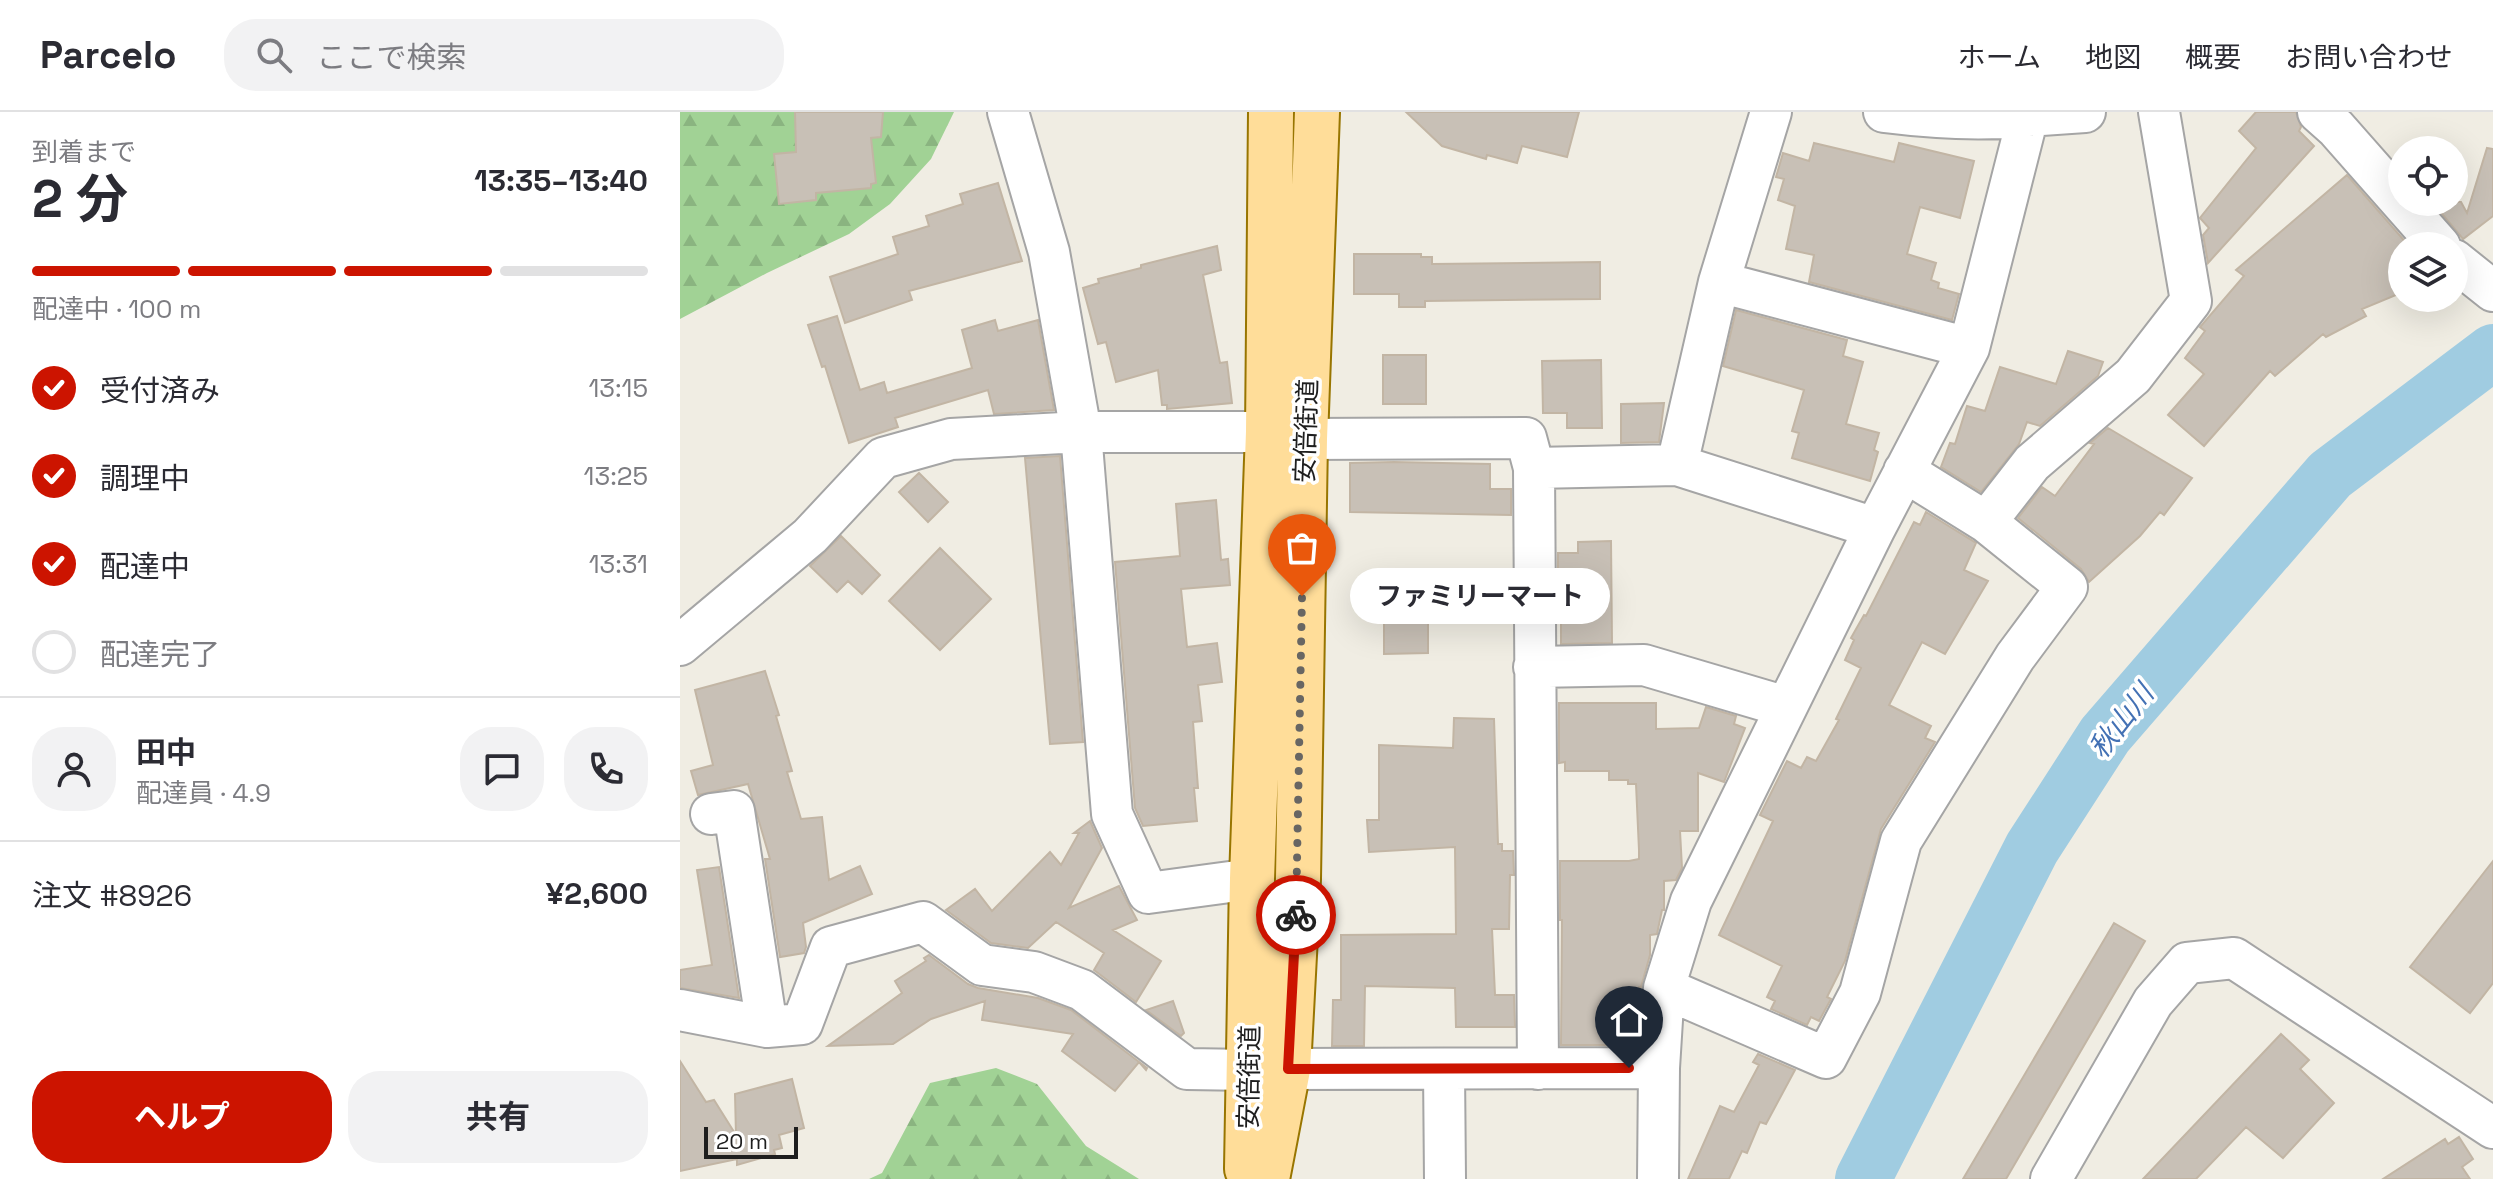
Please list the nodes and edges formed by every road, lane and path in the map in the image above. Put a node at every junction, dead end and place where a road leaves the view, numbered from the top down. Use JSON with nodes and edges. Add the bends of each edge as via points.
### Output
{"nodes":[{"id":1,"x":1008,"y":112,"type":"edge"},
{"id":2,"x":1271,"y":112,"type":"edge"},
{"id":3,"x":1317,"y":112,"type":"edge"},
{"id":4,"x":1771,"y":112,"type":"edge"},
{"id":5,"x":1884,"y":112,"type":"edge"},
{"id":6,"x":2085,"y":112,"type":"edge"},
{"id":7,"x":2159,"y":112,"type":"edge"},
{"id":8,"x":2318,"y":112,"type":"edge"},
{"id":9,"x":2028,"y":114,"type":"edge"},
{"id":10,"x":2428,"y":232,"type":"edge"},
{"id":11,"x":2468,"y":271,"type":"edge"},
{"id":12,"x":1719,"y":282,"type":"junction"},
{"id":13,"x":2493,"y":291,"type":"edge"},
{"id":14,"x":1969,"y":348,"type":"junction"},
{"id":15,"x":1081,"y":432,"type":"junction"},
{"id":16,"x":1286,"y":435,"type":"junction"},
{"id":17,"x":1677,"y":465,"type":"junction"},
{"id":18,"x":1534,"y":468,"type":"junction"},
{"id":19,"x":1904,"y":471,"type":"junction"},
{"id":20,"x":1986,"y":522,"type":"junction"},
{"id":21,"x":1875,"y":528,"type":"junction"},
{"id":22,"x":680,"y":645,"type":"edge"},
{"id":23,"x":1534,"y":667,"type":"junction"},
{"id":24,"x":1786,"y":707,"type":"junction"},
{"id":25,"x":711,"y":814,"type":"dead end"},
{"id":26,"x":1252,"y":879,"type":"junction"},
{"id":27,"x":1664,"y":988,"type":"junction"},
{"id":28,"x":680,"y":1010,"type":"edge"},
{"id":29,"x":767,"y":1027,"type":"junction"},
{"id":30,"x":1659,"y":1068,"type":"junction"},
{"id":31,"x":1444,"y":1069,"type":"junction"},
{"id":32,"x":1538,"y":1069,"type":"junction"},
{"id":33,"x":1269,"y":1070,"type":"junction"},
{"id":34,"x":2493,"y":1128,"type":"edge"},
{"id":35,"x":1247,"y":1179,"type":"edge"},
{"id":36,"x":1267,"y":1179,"type":"edge"},
{"id":37,"x":1445,"y":1179,"type":"edge"},
{"id":38,"x":1658,"y":1179,"type":"edge"},
{"id":39,"x":2051,"y":1179,"type":"edge"}],
"edges":[{"from":1,"to":15,"type":"street","via":[[1049,252]]},
{"from":2,"to":16,"type":"main road","name":"安倍街道"},
{"from":3,"to":16,"type":"main road","name":"安倍街道"},
{"from":4,"to":12,"type":"street"},
{"from":5,"to":9,"type":"street","via":[[1998,119]]},
{"from":6,"to":9,"type":"street"},
{"from":7,"to":20,"type":"street","via":[[2191,301],[2133,376],[2032,463]]},
{"from":8,"to":10,"type":"street"},
{"from":9,"to":14,"type":"street"},
{"from":11,"to":13,"type":"street"},
{"from":12,"to":14,"type":"street"},
{"from":12,"to":17,"type":"street"},
{"from":14,"to":19,"type":"street"},
{"from":15,"to":16,"type":"street"},
{"from":15,"to":22,"type":"street","via":[[951,439],[883,458],[810,536]]},
{"from":15,"to":26,"type":"street","via":[[1112,814],[1148,893]]},
{"from":16,"to":18,"type":"street","via":[[1526,438]]},
{"from":16,"to":26,"type":"main road","name":"安倍街道"},
{"from":16,"to":33,"type":"main road","name":"安倍街道","via":[[1298,879]]},
{"from":17,"to":18,"type":"street"},
{"from":17,"to":21,"type":"street"},
{"from":18,"to":23,"type":"street"},
{"from":19,"to":20,"type":"street"},
{"from":19,"to":21,"type":"street"},
{"from":20,"to":27,"type":"street","via":[[2067,587],[2015,657],[1901,841],[1860,993],[1826,1058]]},
{"from":21,"to":24,"type":"street"},
{"from":23,"to":24,"type":"street","via":[[1644,665]]},
{"from":23,"to":32,"type":"street"},
{"from":24,"to":27,"type":"street","via":[[1691,901]]},
{"from":25,"to":29,"type":"street","via":[[734,811]]},
{"from":26,"to":33,"type":"main road","name":"安倍街道"},
{"from":27,"to":30,"type":"street"},
{"from":28,"to":29,"type":"street"},
{"from":29,"to":33,"type":"street","via":[[802,1024],[831,947],[923,922],[982,965],[1034,972],[1082,990],[1187,1069]]},
{"from":30,"to":32,"type":"street"},
{"from":30,"to":38,"type":"street"},
{"from":31,"to":32,"type":"street"},
{"from":31,"to":33,"type":"street"},
{"from":31,"to":37,"type":"street"},
{"from":33,"to":35,"type":"main road","name":"安倍街道"},
{"from":33,"to":36,"type":"main road","name":"安倍街道"},
{"from":34,"to":39,"type":"street","via":[[2234,958],[2187,963],[2153,1002]]}]}
